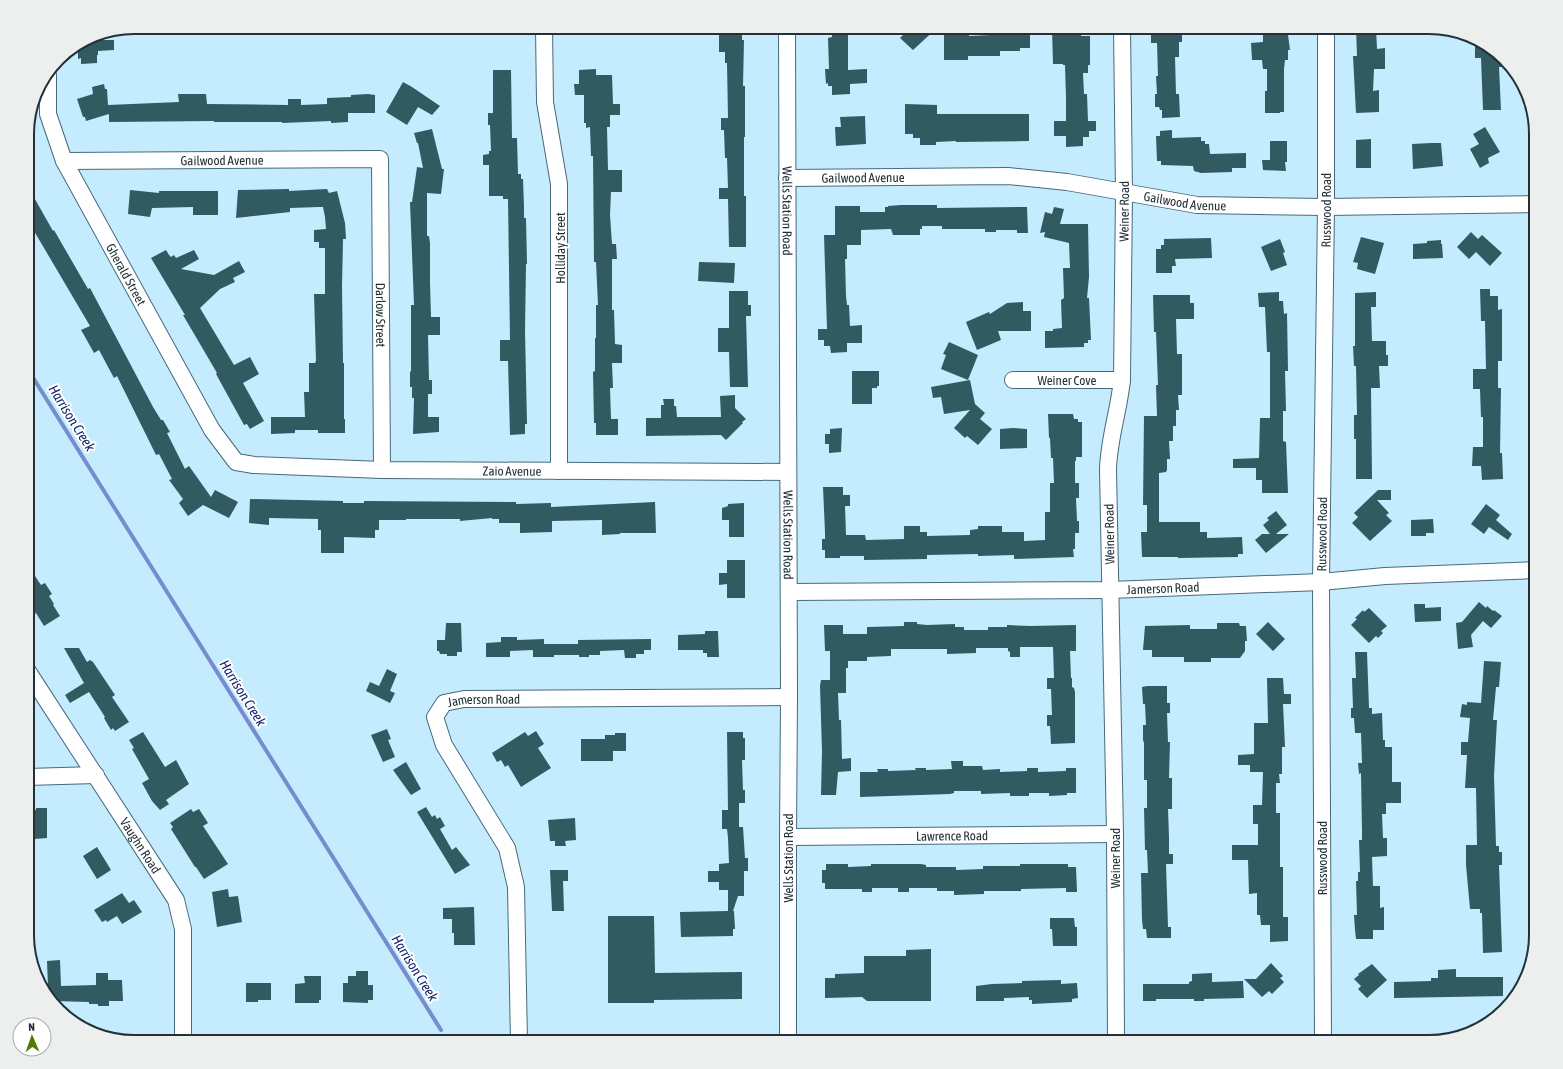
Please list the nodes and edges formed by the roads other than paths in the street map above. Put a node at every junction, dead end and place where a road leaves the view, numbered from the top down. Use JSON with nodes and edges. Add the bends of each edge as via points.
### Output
{"nodes":[{"id":1,"x":544,"y":34,"type":"edge"},
{"id":2,"x":787,"y":34,"type":"edge"},
{"id":3,"x":1122,"y":34,"type":"edge"},
{"id":4,"x":1326,"y":34,"type":"edge"},
{"id":5,"x":48,"y":82,"type":"edge"},
{"id":6,"x":380,"y":159,"type":"joint"},
{"id":7,"x":64,"y":161,"type":"junction"},
{"id":8,"x":787,"y":178,"type":"junction"},
{"id":9,"x":1124,"y":193,"type":"junction"},
{"id":10,"x":1529,"y":204,"type":"edge"},
{"id":11,"x":1326,"y":207,"type":"junction"},
{"id":12,"x":1013,"y":380,"type":"dead end"},
{"id":13,"x":1122,"y":380,"type":"junction"},
{"id":14,"x":236,"y":462,"type":"joint"},
{"id":15,"x":382,"y":470,"type":"junction"},
{"id":16,"x":559,"y":471,"type":"junction"},
{"id":17,"x":788,"y":472,"type":"junction"},
{"id":18,"x":1529,"y":570,"type":"edge"},
{"id":19,"x":1321,"y":582,"type":"junction"},
{"id":20,"x":1110,"y":590,"type":"junction"},
{"id":21,"x":789,"y":592,"type":"junction"},
{"id":22,"x":34,"y":681,"type":"edge"},
{"id":23,"x":789,"y":697,"type":"junction"},
{"id":24,"x":96,"y":776,"type":"junction"},
{"id":25,"x":34,"y":777,"type":"edge"},
{"id":26,"x":1115,"y":834,"type":"junction"},
{"id":27,"x":788,"y":837,"type":"junction"},
{"id":28,"x":183,"y":1035,"type":"edge"},
{"id":29,"x":519,"y":1035,"type":"edge"},
{"id":30,"x":788,"y":1035,"type":"edge"},
{"id":31,"x":1116,"y":1035,"type":"edge"},
{"id":32,"x":1323,"y":1035,"type":"edge"}],
"edges":[{"from":1,"to":16,"type":"street","name":"Holliday Street","via":[[545,102],[559,191]]},
{"from":2,"to":8,"type":"street","name":"Wells Station Road"},
{"from":3,"to":9,"type":"street","name":"Weiner Road"},
{"from":4,"to":11,"type":"street","name":"Russwood Road"},
{"from":5,"to":7,"type":"street","name":"Gherald Street","via":[[48,114]]},
{"from":6,"to":7,"type":"street","name":"Gailwood Avenue"},
{"from":6,"to":15,"type":"street","name":"Darlow Street"},
{"from":7,"to":14,"type":"street","name":"Gherald Street","via":[[212,430]]},
{"from":8,"to":9,"type":"street","name":"Gailwood Avenue","via":[[1008,176],[1067,182]]},
{"from":8,"to":17,"type":"street","name":"Wells Station Road"},
{"from":9,"to":11,"type":"street","name":"Gailwood Avenue","via":[[1197,205]]},
{"from":9,"to":13,"type":"street","name":"Weiner Road"},
{"from":10,"to":11,"type":"street","name":"Gailwood Avenue"},
{"from":11,"to":19,"type":"street","name":"Russwood Road"},
{"from":12,"to":13,"type":"street","name":"Weiner Cove"},
{"from":13,"to":20,"type":"street","name":"Weiner Road","via":[[1109,456]]},
{"from":14,"to":15,"type":"street","name":"Zaio Avenue","via":[[254,465]]},
{"from":15,"to":16,"type":"street","name":"Zaio Avenue"},
{"from":16,"to":17,"type":"street","name":"Zaio Avenue"},
{"from":17,"to":21,"type":"street","name":"Wells Station Road"},
{"from":18,"to":19,"type":"street","name":"Jamerson Road","via":[[1385,576]]},
{"from":19,"to":20,"type":"street","name":"Jamerson Road"},
{"from":19,"to":32,"type":"street","name":"Russwood Road"},
{"from":20,"to":21,"type":"street","name":"Jamerson Road"},
{"from":20,"to":26,"type":"street","name":"Weiner Road"},
{"from":21,"to":23,"type":"street","name":"Wells Station Road"},
{"from":22,"to":24,"type":"street","name":"Vaughn Road"},
{"from":23,"to":27,"type":"street","name":"Wells Station Road"},
{"from":23,"to":29,"type":"street","name":"Jamerson Road","via":[[464,699],[444,703],[435,717],[444,745],[506,848],[516,887]]},
{"from":24,"to":25,"type":"street"},
{"from":24,"to":28,"type":"street","name":"Vaughn Road","via":[[176,900],[183,929]]},
{"from":26,"to":27,"type":"street","name":"Lawrence Road"},
{"from":26,"to":31,"type":"street","name":"Weiner Road"},
{"from":27,"to":30,"type":"street","name":"Wells Station Road"}]}
